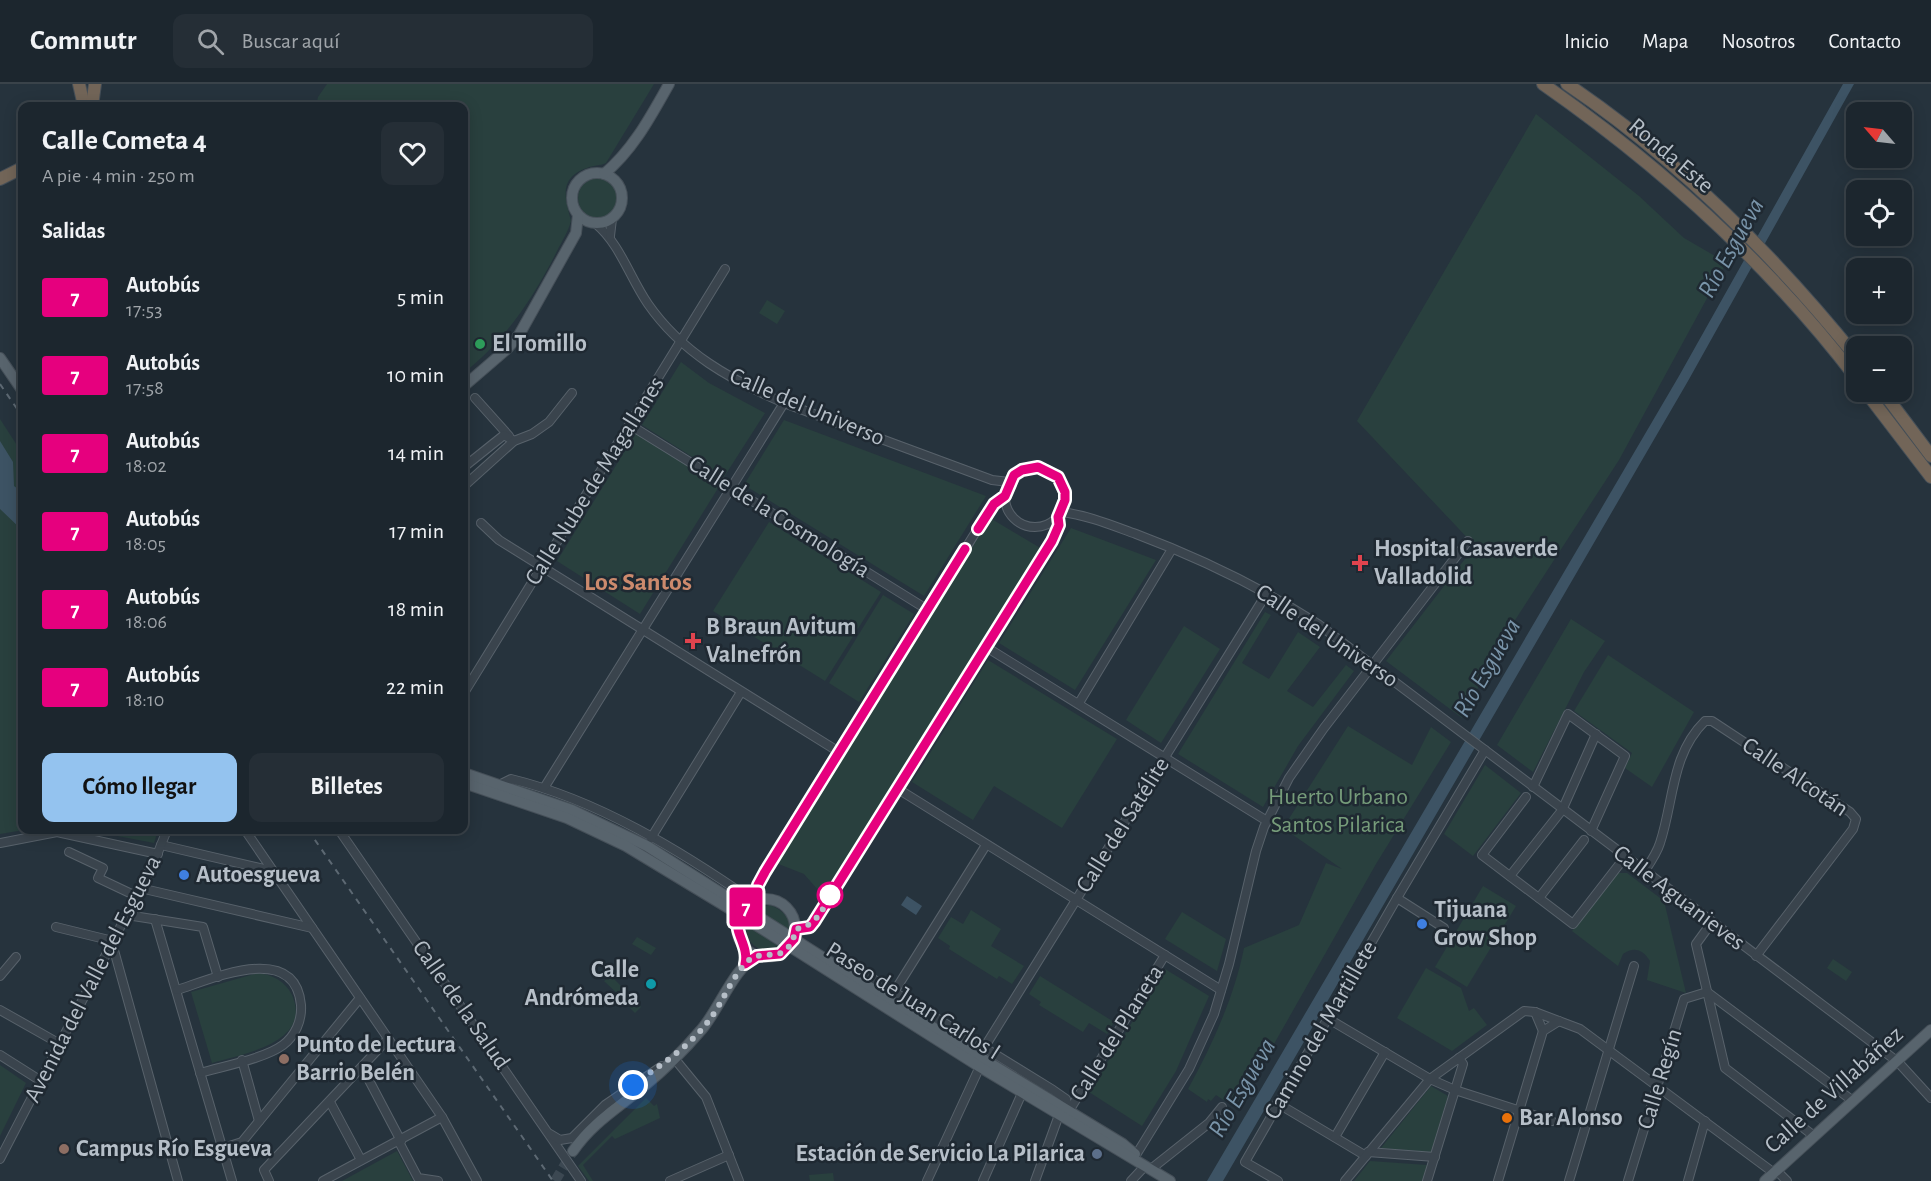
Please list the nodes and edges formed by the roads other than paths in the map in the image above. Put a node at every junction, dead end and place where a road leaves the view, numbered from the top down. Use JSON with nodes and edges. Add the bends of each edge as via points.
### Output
{"nodes":[{"id":1,"x":79,"y":84,"type":"edge"},
{"id":2,"x":95,"y":84,"type":"edge"},
{"id":3,"x":669,"y":84,"type":"edge"},
{"id":4,"x":1543,"y":84,"type":"edge"},
{"id":5,"x":1567,"y":84,"type":"edge"},
{"id":6,"x":83,"y":102,"type":"edge"},
{"id":7,"x":93,"y":102,"type":"edge"},
{"id":8,"x":619,"y":161,"type":"junction"},
{"id":9,"x":18,"y":170,"type":"edge"},
{"id":10,"x":604,"y":174,"type":"junction"},
{"id":11,"x":18,"y":177,"type":"edge"},
{"id":12,"x":0,"y":179,"type":"edge"},
{"id":13,"x":615,"y":180,"type":"junction"},
{"id":14,"x":0,"y":185,"type":"edge"},
{"id":15,"x":578,"y":215,"type":"junction"},
{"id":16,"x":612,"y":219,"type":"junction"},
{"id":17,"x":593,"y":224,"type":"junction"},
{"id":18,"x":576,"y":233,"type":"junction"},
{"id":19,"x":610,"y":236,"type":"junction"},
{"id":20,"x":725,"y":268,"type":"dead end"},
{"id":21,"x":681,"y":343,"type":"junction"},
{"id":22,"x":1846,"y":345,"type":"edge"},
{"id":23,"x":0,"y":358,"type":"edge"},
{"id":24,"x":1846,"y":366,"type":"edge"},
{"id":25,"x":468,"y":383,"type":"edge"},
{"id":26,"x":18,"y":384,"type":"edge"},
{"id":27,"x":572,"y":393,"type":"dead end"},
{"id":28,"x":475,"y":398,"type":"dead end"},
{"id":29,"x":1874,"y":402,"type":"edge"},
{"id":30,"x":1890,"y":402,"type":"edge"},
{"id":31,"x":784,"y":403,"type":"junction"},
{"id":32,"x":630,"y":425,"type":"junction"},
{"id":33,"x":512,"y":439,"type":"junction"},
{"id":34,"x":1931,"y":456,"type":"edge"},
{"id":35,"x":468,"y":464,"type":"edge"},
{"id":36,"x":1931,"y":477,"type":"edge"},
{"id":37,"x":468,"y":482,"type":"edge"},
{"id":38,"x":731,"y":488,"type":"junction"},
{"id":39,"x":1006,"y":490,"type":"junction"},
{"id":40,"x":1065,"y":500,"type":"junction"},
{"id":41,"x":1082,"y":514,"type":"junction"},
{"id":42,"x":1059,"y":515,"type":"junction"},
{"id":43,"x":481,"y":523,"type":"dead end"},
{"id":44,"x":1467,"y":541,"type":"dead end"},
{"id":45,"x":1172,"y":549,"type":"junction"},
{"id":46,"x":542,"y":568,"type":"junction"},
{"id":47,"x":1267,"y":593,"type":"junction"},
{"id":48,"x":928,"y":610,"type":"junction"},
{"id":49,"x":643,"y":630,"type":"junction"},
{"id":50,"x":986,"y":647,"type":"junction"},
{"id":51,"x":1373,"y":663,"type":"junction"},
{"id":52,"x":468,"y":687,"type":"edge"},
{"id":53,"x":741,"y":692,"type":"junction"},
{"id":54,"x":1079,"y":703,"type":"junction"},
{"id":55,"x":1462,"y":732,"type":"joint"},
{"id":56,"x":1596,"y":734,"type":"junction"},
{"id":57,"x":1483,"y":748,"type":"junction"},
{"id":58,"x":839,"y":752,"type":"junction"},
{"id":59,"x":1165,"y":758,"type":"junction"},
{"id":60,"x":468,"y":774,"type":"edge"},
{"id":61,"x":468,"y":784,"type":"edge"},
{"id":62,"x":499,"y":785,"type":"junction"},
{"id":63,"x":1533,"y":787,"type":"junction"},
{"id":64,"x":544,"y":789,"type":"junction"},
{"id":65,"x":898,"y":789,"type":"junction"},
{"id":66,"x":1526,"y":797,"type":"dead end"},
{"id":67,"x":1563,"y":808,"type":"junction"},
{"id":68,"x":1267,"y":821,"type":"junction"},
{"id":69,"x":1591,"y":831,"type":"junction"},
{"id":70,"x":47,"y":834,"type":"edge"},
{"id":71,"x":68,"y":834,"type":"edge"},
{"id":72,"x":166,"y":834,"type":"edge"},
{"id":73,"x":248,"y":834,"type":"edge"},
{"id":74,"x":342,"y":834,"type":"edge"},
{"id":75,"x":651,"y":838,"type":"junction"},
{"id":76,"x":1584,"y":840,"type":"dead end"},
{"id":77,"x":0,"y":843,"type":"edge"},
{"id":78,"x":986,"y":845,"type":"junction"},
{"id":79,"x":160,"y":850,"type":"junction"},
{"id":80,"x":69,"y":852,"type":"dead end"},
{"id":81,"x":1625,"y":857,"type":"junction"},
{"id":82,"x":273,"y":871,"type":"junction"},
{"id":83,"x":1644,"y":872,"type":"junction"},
{"id":84,"x":1510,"y":876,"type":"junction"},
{"id":85,"x":138,"y":892,"type":"junction"},
{"id":86,"x":1397,"y":898,"type":"junction"},
{"id":87,"x":1539,"y":898,"type":"junction"},
{"id":88,"x":1076,"y":900,"type":"junction"},
{"id":89,"x":749,"y":906,"type":"junction"},
{"id":90,"x":127,"y":915,"type":"junction"},
{"id":91,"x":156,"y":919,"type":"junction"},
{"id":92,"x":1712,"y":922,"type":"junction"},
{"id":93,"x":56,"y":927,"type":"dead end"},
{"id":94,"x":312,"y":928,"type":"junction"},
{"id":95,"x":1444,"y":928,"type":"dead end"},
{"id":96,"x":793,"y":938,"type":"junction"},
{"id":97,"x":112,"y":942,"type":"junction"},
{"id":98,"x":746,"y":950,"type":"junction"},
{"id":99,"x":1165,"y":955,"type":"junction"},
{"id":100,"x":757,"y":956,"type":"junction"},
{"id":101,"x":1756,"y":956,"type":"junction"},
{"id":102,"x":16,"y":957,"type":"dead end"},
{"id":103,"x":745,"y":964,"type":"junction"},
{"id":104,"x":1634,"y":966,"type":"dead end"},
{"id":105,"x":841,"y":969,"type":"junction"},
{"id":106,"x":0,"y":976,"type":"edge"},
{"id":107,"x":218,"y":977,"type":"junction"},
{"id":108,"x":177,"y":990,"type":"junction"},
{"id":109,"x":1221,"y":990,"type":"junction"},
{"id":110,"x":894,"y":992,"type":"junction"},
{"id":111,"x":1707,"y":993,"type":"junction"},
{"id":112,"x":360,"y":998,"type":"junction"},
{"id":113,"x":0,"y":1010,"type":"edge"},
{"id":114,"x":1535,"y":1012,"type":"junction"},
{"id":115,"x":1328,"y":1018,"type":"junction"},
{"id":116,"x":1558,"y":1021,"type":"junction"},
{"id":117,"x":1931,"y":1030,"type":"edge"},
{"id":118,"x":1543,"y":1031,"type":"junction"},
{"id":119,"x":387,"y":1040,"type":"junction"},
{"id":120,"x":60,"y":1044,"type":"junction"},
{"id":121,"x":1609,"y":1049,"type":"junction"},
{"id":122,"x":1385,"y":1052,"type":"junction"},
{"id":123,"x":0,"y":1055,"type":"edge"},
{"id":124,"x":981,"y":1057,"type":"junction"},
{"id":125,"x":1459,"y":1058,"type":"junction"},
{"id":126,"x":672,"y":1059,"type":"junction"},
{"id":127,"x":242,"y":1060,"type":"junction"},
{"id":128,"x":1898,"y":1062,"type":"junction"},
{"id":129,"x":362,"y":1067,"type":"junction"},
{"id":130,"x":200,"y":1073,"type":"junction"},
{"id":131,"x":1430,"y":1078,"type":"junction"},
{"id":132,"x":41,"y":1081,"type":"junction"},
{"id":133,"x":1657,"y":1085,"type":"junction"},
{"id":134,"x":1455,"y":1090,"type":"junction"},
{"id":135,"x":1022,"y":1093,"type":"junction"},
{"id":136,"x":1931,"y":1098,"type":"edge"},
{"id":137,"x":1853,"y":1101,"type":"junction"},
{"id":138,"x":330,"y":1102,"type":"junction"},
{"id":139,"x":1277,"y":1103,"type":"junction"},
{"id":140,"x":1222,"y":1107,"type":"dead end"},
{"id":141,"x":1519,"y":1111,"type":"junction"},
{"id":142,"x":1064,"y":1113,"type":"junction"},
{"id":143,"x":442,"y":1117,"type":"junction"},
{"id":144,"x":259,"y":1121,"type":"junction"},
{"id":145,"x":1552,"y":1121,"type":"dead end"},
{"id":146,"x":1705,"y":1121,"type":"junction"},
{"id":147,"x":548,"y":1132,"type":"junction"},
{"id":148,"x":1814,"y":1136,"type":"junction"},
{"id":149,"x":1335,"y":1137,"type":"junction"},
{"id":150,"x":400,"y":1141,"type":"junction"},
{"id":151,"x":222,"y":1148,"type":"junction"},
{"id":152,"x":573,"y":1151,"type":"tunnel mouth"},
{"id":153,"x":1367,"y":1154,"type":"junction"},
{"id":154,"x":729,"y":1155,"type":"junction"},
{"id":155,"x":1136,"y":1155,"type":"junction"},
{"id":156,"x":1435,"y":1157,"type":"junction"},
{"id":157,"x":0,"y":1159,"type":"edge"},
{"id":158,"x":361,"y":1160,"type":"junction"},
{"id":159,"x":1148,"y":1167,"type":"junction"},
{"id":160,"x":1772,"y":1175,"type":"edge"},
{"id":161,"x":178,"y":1181,"type":"edge"},
{"id":162,"x":232,"y":1181,"type":"edge"},
{"id":163,"x":270,"y":1181,"type":"edge"},
{"id":164,"x":323,"y":1181,"type":"edge"},
{"id":165,"x":438,"y":1181,"type":"edge"},
{"id":166,"x":477,"y":1181,"type":"edge"},
{"id":167,"x":581,"y":1181,"type":"edge"},
{"id":168,"x":670,"y":1181,"type":"edge"},
{"id":169,"x":739,"y":1181,"type":"edge"},
{"id":170,"x":927,"y":1181,"type":"edge"},
{"id":171,"x":983,"y":1181,"type":"edge"},
{"id":172,"x":1035,"y":1181,"type":"edge"},
{"id":173,"x":1131,"y":1181,"type":"edge"},
{"id":174,"x":1170,"y":1181,"type":"edge"},
{"id":175,"x":1278,"y":1181,"type":"edge"},
{"id":176,"x":1345,"y":1181,"type":"edge"},
{"id":177,"x":1427,"y":1181,"type":"edge"},
{"id":178,"x":1498,"y":1181,"type":"edge"},
{"id":179,"x":1569,"y":1181,"type":"edge"},
{"id":180,"x":1628,"y":1181,"type":"edge"},
{"id":181,"x":1688,"y":1181,"type":"edge"},
{"id":182,"x":1787,"y":1181,"type":"edge"}],
"edges":[{"from":1,"to":6,"type":"highway"},
{"from":2,"to":7,"type":"highway"},
{"from":3,"to":8,"type":"main road"},
{"from":4,"to":24,"type":"highway","name":"Ronda Este","via":[[1619,139],[1690,198],[1778,285]]},
{"from":5,"to":22,"type":"highway","name":"Ronda Este","via":[[1677,169],[1737,224],[1786,273]]},
{"from":8,"to":10,"type":"main road"},
{"from":8,"to":13,"type":"main road"},
{"from":9,"to":12,"type":"highway"},
{"from":10,"to":13,"type":"main road"},
{"from":10,"to":15,"type":"main road","via":[[591,173],[576,184],[572,197]]},
{"from":11,"to":14,"type":"highway"},
{"from":13,"to":16,"type":"main road","via":[[623,197],[620,210]]},
{"from":15,"to":17,"type":"main road"},
{"from":15,"to":18,"type":"main road"},
{"from":16,"to":17,"type":"main road"},
{"from":16,"to":19,"type":"street"},
{"from":17,"to":18,"type":"main road"},
{"from":17,"to":19,"type":"street","name":"Calle del Universo"},
{"from":18,"to":25,"type":"main road","via":[[519,335]]},
{"from":19,"to":21,"type":"street","name":"Calle del Universo","via":[[649,305]]},
{"from":20,"to":21,"type":"street","name":"Calle Nube de Magallanes"},
{"from":21,"to":31,"type":"street","name":"Calle del Universo","via":[[733,378]]},
{"from":21,"to":32,"type":"street","name":"Calle Nube de Magallanes"},
{"from":23,"to":26,"type":"main road"},
{"from":27,"to":33,"type":"street","via":[[549,422],[532,435]]},
{"from":28,"to":33,"type":"street"},
{"from":29,"to":36,"type":"highway"},
{"from":30,"to":34,"type":"highway"},
{"from":31,"to":38,"type":"street"},
{"from":31,"to":39,"type":"street","name":"Calle del Universo","via":[[992,480]]},
{"from":32,"to":38,"type":"street","name":"Calle de la Cosmología"},
{"from":32,"to":46,"type":"street","name":"Calle Nube de Magallanes"},
{"from":33,"to":35,"type":"street","via":[[504,435]]},
{"from":33,"to":37,"type":"street"},
{"from":38,"to":48,"type":"street","name":"Calle de la Cosmología"},
{"from":38,"to":49,"type":"street"},
{"from":39,"to":40,"type":"street","via":[[1022,470],[1045,469],[1062,484]]},
{"from":39,"to":42,"type":"street","via":[[1010,514],[1022,524],[1045,526]]},
{"from":39,"to":48,"type":"street"},
{"from":40,"to":41,"type":"street","name":"Calle del Universo"},
{"from":40,"to":42,"type":"street"},
{"from":41,"to":42,"type":"street","name":"Calle del Universo"},
{"from":41,"to":45,"type":"street","name":"Calle del Universo"},
{"from":42,"to":50,"type":"street","via":[[1056,533]]},
{"from":43,"to":46,"type":"street"},
{"from":44,"to":51,"type":"street"},
{"from":45,"to":47,"type":"street","name":"Calle del Universo"},
{"from":45,"to":54,"type":"street"},
{"from":46,"to":49,"type":"street"},
{"from":46,"to":52,"type":"street","name":"Calle Nube de Magallanes"},
{"from":47,"to":51,"type":"street","name":"Calle del Universo"},
{"from":47,"to":59,"type":"street","name":"Calle del Satélite"},
{"from":48,"to":58,"type":"street"},
{"from":49,"to":53,"type":"street"},
{"from":49,"to":64,"type":"street"},
{"from":50,"to":54,"type":"street"},
{"from":50,"to":65,"type":"street"},
{"from":51,"to":55,"type":"street","name":"Calle del Universo"},
{"from":51,"to":68,"type":"street","via":[[1305,752]]},
{"from":53,"to":58,"type":"street"},
{"from":53,"to":75,"type":"street"},
{"from":54,"to":59,"type":"street"},
{"from":55,"to":57,"type":"street","name":"Calle Aguanieves"},
{"from":56,"to":63,"type":"street","via":[[1568,714]]},
{"from":56,"to":67,"type":"street"},
{"from":56,"to":69,"type":"street","via":[[1625,756]]},
{"from":57,"to":63,"type":"street","name":"Calle Aguanieves"},
{"from":57,"to":86,"type":"street","name":"Camino del Martillete"},
{"from":58,"to":89,"type":"street","via":[[759,881]]},
{"from":59,"to":68,"type":"street"},
{"from":59,"to":88,"type":"street","name":"Calle del Satélite"},
{"from":60,"to":62,"type":"main road","name":"Paseo de Juan Carlos I"},
{"from":61,"to":89,"type":"main road","name":"Paseo de Juan Carlos I","via":[[546,810]]},
{"from":62,"to":64,"type":"street","name":"Paseo de Juan Carlos I","via":[[511,779]]},
{"from":62,"to":89,"type":"main road","name":"Paseo de Juan Carlos I","via":[[604,824]]},
{"from":63,"to":67,"type":"street","name":"Calle Aguanieves"},
{"from":64,"to":75,"type":"street","name":"Paseo de Juan Carlos I"},
{"from":65,"to":78,"type":"street"},
{"from":65,"to":96,"type":"street","via":[[814,922]]},
{"from":66,"to":84,"type":"street","via":[[1482,855]]},
{"from":67,"to":69,"type":"street","name":"Calle Aguanieves"},
{"from":67,"to":84,"type":"street"},
{"from":68,"to":109,"type":"street","via":[[1250,871]]},
{"from":69,"to":81,"type":"street","name":"Calle Aguanieves"},
{"from":70,"to":77,"type":"street"},
{"from":71,"to":79,"type":"street"},
{"from":72,"to":79,"type":"street","name":"Avenida del Valle del Esgueva"},
{"from":73,"to":82,"type":"street"},
{"from":74,"to":147,"type":"street","name":"Calle de la Salud"},
{"from":75,"to":89,"type":"street","name":"Paseo de Juan Carlos I"},
{"from":76,"to":87,"type":"street"},
{"from":78,"to":88,"type":"street"},
{"from":78,"to":110,"type":"street"},
{"from":79,"to":82,"type":"street"},
{"from":79,"to":85,"type":"street","name":"Avenida del Valle del Esgueva"},
{"from":80,"to":85,"type":"street","via":[[104,868],[98,878]]},
{"from":81,"to":83,"type":"street","name":"Calle Aguanieves"},
{"from":81,"to":87,"type":"street","via":[[1573,924]]},
{"from":82,"to":94,"type":"street"},
{"from":83,"to":92,"type":"street","name":"Calle Aguanieves"},
{"from":83,"to":101,"type":"street","name":"Calle Alcotán","via":[[1660,845],[1671,788],[1685,750],[1705,721],[1712,721],[1850,812],[1856,819],[1854,829]]},
{"from":84,"to":87,"type":"street"},
{"from":85,"to":90,"type":"street","name":"Avenida del Valle del Esgueva"},
{"from":85,"to":94,"type":"street"},
{"from":86,"to":95,"type":"street"},
{"from":86,"to":115,"type":"street","name":"Camino del Martillete"},
{"from":88,"to":99,"type":"street"},
{"from":88,"to":124,"type":"street","name":"Calle del Satélite"},
{"from":89,"to":96,"type":"main road","name":"Paseo de Juan Carlos I"},
{"from":89,"to":96,"type":"main road","via":[[776,900],[786,905],[794,916]]},
{"from":89,"to":98,"type":"main road","via":[[737,929]]},
{"from":90,"to":91,"type":"street"},
{"from":90,"to":97,"type":"street","name":"Avenida del Valle del Esgueva"},
{"from":91,"to":107,"type":"street","via":[[203,927]]},
{"from":91,"to":108,"type":"street"},
{"from":92,"to":101,"type":"street","name":"Calle Aguanieves"},
{"from":92,"to":111,"type":"street","via":[[1696,944]]},
{"from":93,"to":97,"type":"street"},
{"from":94,"to":112,"type":"street"},
{"from":96,"to":100,"type":"main road","via":[[774,956]]},
{"from":96,"to":105,"type":"main road","name":"Paseo de Juan Carlos I"},
{"from":96,"to":124,"type":"main road","name":"Paseo de Juan Carlos I"},
{"from":97,"to":120,"type":"street","name":"Avenida del Valle del Esgueva"},
{"from":97,"to":161,"type":"street"},
{"from":98,"to":100,"type":"main road"},
{"from":98,"to":103,"type":"main road"},
{"from":99,"to":109,"type":"street"},
{"from":99,"to":142,"type":"street","name":"Calle del Planeta"},
{"from":100,"to":103,"type":"main road"},
{"from":101,"to":128,"type":"street","name":"Calle Aguanieves"},
{"from":102,"to":106,"type":"street"},
{"from":103,"to":126,"type":"main road","via":[[710,1019]]},
{"from":104,"to":121,"type":"street"},
{"from":105,"to":110,"type":"street","via":[[860,970]]},
{"from":105,"to":124,"type":"main road","name":"Paseo de Juan Carlos I"},
{"from":107,"to":108,"type":"street"},
{"from":107,"to":127,"type":"street","via":[[250,968],[268,968],[284,976],[299,998],[301,1017],[292,1036],[279,1047]]},
{"from":108,"to":130,"type":"street"},
{"from":109,"to":155,"type":"street","via":[[1201,1046]]},
{"from":110,"to":124,"type":"street"},
{"from":111,"to":133,"type":"street","name":"Calle Regín","via":[[1684,999]]},
{"from":111,"to":137,"type":"street"},
{"from":111,"to":148,"type":"street","via":[[1725,1068]]},
{"from":112,"to":119,"type":"street"},
{"from":112,"to":144,"type":"street"},
{"from":113,"to":120,"type":"street"},
{"from":114,"to":116,"type":"street"},
{"from":114,"to":118,"type":"street"},
{"from":114,"to":125,"type":"street","via":[[1524,1011]]},
{"from":115,"to":122,"type":"street"},
{"from":115,"to":139,"type":"street","name":"Camino del Martillete"},
{"from":116,"to":118,"type":"street"},
{"from":116,"to":121,"type":"street","via":[[1580,1029]]},
{"from":117,"to":128,"type":"main road","name":"Calle de Villabáñez"},
{"from":118,"to":141,"type":"street"},
{"from":119,"to":129,"type":"street"},
{"from":119,"to":143,"type":"street"},
{"from":120,"to":132,"type":"street","name":"Avenida del Valle del Esgueva"},
{"from":121,"to":133,"type":"street"},
{"from":121,"to":179,"type":"street"},
{"from":122,"to":131,"type":"street"},
{"from":122,"to":149,"type":"street"},
{"from":123,"to":132,"type":"street"},
{"from":124,"to":135,"type":"main road","name":"Paseo de Juan Carlos I"},
{"from":124,"to":142,"type":"main road","name":"Paseo de Juan Carlos I"},
{"from":124,"to":170,"type":"street","name":"Calle del Satélite"},
{"from":125,"to":131,"type":"street"},
{"from":125,"to":134,"type":"street","via":[[1462,1064]]},
{"from":126,"to":147,"type":"street","via":[[605,1106],[572,1138],[560,1140]]},
{"from":126,"to":152,"type":"main road","via":[[595,1124]]},
{"from":126,"to":154,"type":"street","via":[[706,1097]]},
{"from":127,"to":130,"type":"street"},
{"from":127,"to":144,"type":"street"},
{"from":128,"to":136,"type":"street","name":"Calle Aguanieves"},
{"from":128,"to":137,"type":"main road","name":"Calle de Villabáñez"},
{"from":129,"to":138,"type":"street"},
{"from":129,"to":150,"type":"street"},
{"from":130,"to":151,"type":"street"},
{"from":131,"to":134,"type":"street"},
{"from":131,"to":153,"type":"street"},
{"from":132,"to":157,"type":"street","name":"Avenida del Valle del Esgueva"},
{"from":133,"to":146,"type":"street"},
{"from":133,"to":180,"type":"street","name":"Calle Regín"},
{"from":134,"to":141,"type":"street"},
{"from":134,"to":156,"type":"street"},
{"from":135,"to":142,"type":"main road","name":"Paseo de Juan Carlos I"},
{"from":135,"to":171,"type":"street"},
{"from":137,"to":148,"type":"main road","name":"Calle de Villabáñez"},
{"from":138,"to":158,"type":"street"},
{"from":138,"to":163,"type":"street","via":[[264,1170]]},
{"from":139,"to":149,"type":"street"},
{"from":139,"to":175,"type":"street","name":"Camino del Martillete","via":[[1245,1162]]},
{"from":140,"to":159,"type":"street","via":[[1209,1123]]},
{"from":141,"to":145,"type":"street"},
{"from":141,"to":178,"type":"street"},
{"from":142,"to":155,"type":"main road","name":"Paseo de Juan Carlos I"},
{"from":142,"to":159,"type":"main road","name":"Paseo de Juan Carlos I"},
{"from":142,"to":172,"type":"street","name":"Calle del Planeta"},
{"from":143,"to":150,"type":"street"},
{"from":143,"to":166,"type":"street"},
{"from":144,"to":151,"type":"street","via":[[242,1142]]},
{"from":146,"to":160,"type":"street"},
{"from":146,"to":181,"type":"street"},
{"from":147,"to":167,"type":"street","name":"Calle de la Salud"},
{"from":148,"to":160,"type":"main road","name":"Calle de Villabáñez"},
{"from":149,"to":153,"type":"street"},
{"from":150,"to":158,"type":"street"},
{"from":150,"to":165,"type":"street","via":[[418,1178]]},
{"from":151,"to":162,"type":"street"},
{"from":153,"to":156,"type":"street"},
{"from":153,"to":176,"type":"street"},
{"from":154,"to":168,"type":"street"},
{"from":154,"to":169,"type":"street"},
{"from":155,"to":159,"type":"main road","name":"Paseo de Juan Carlos I"},
{"from":156,"to":177,"type":"street"},
{"from":158,"to":164,"type":"street"},
{"from":159,"to":173,"type":"street"},
{"from":159,"to":174,"type":"main road","name":"Paseo de Juan Carlos I"},
{"from":160,"to":182,"type":"street"}]}
